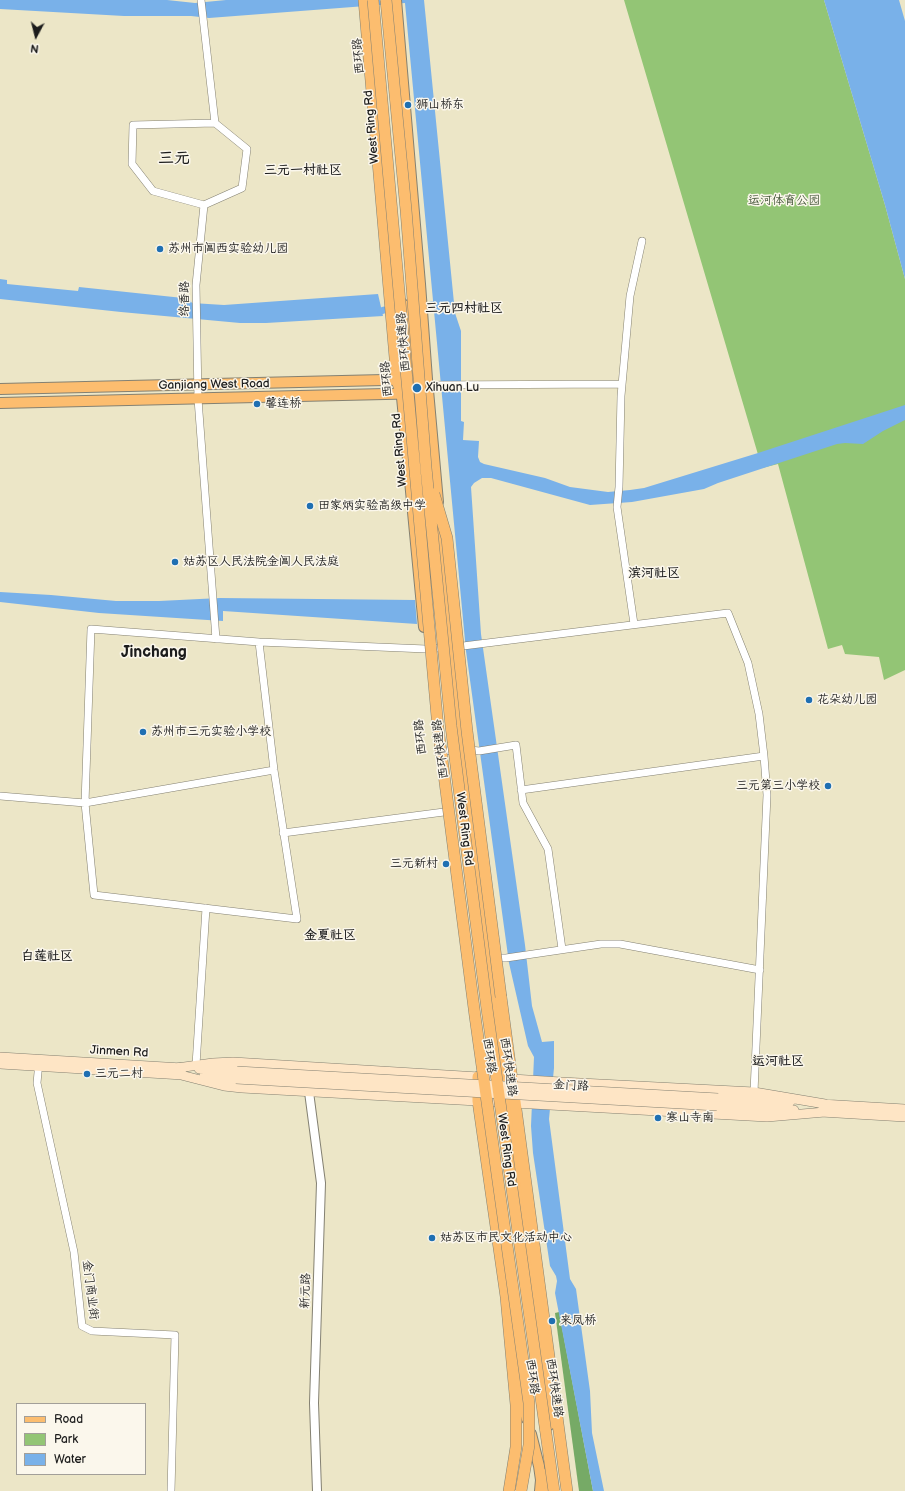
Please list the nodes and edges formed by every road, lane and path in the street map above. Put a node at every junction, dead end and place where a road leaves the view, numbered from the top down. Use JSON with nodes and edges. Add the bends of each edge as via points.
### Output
{"nodes":[{"id":1,"x":201,"y":0,"type":"edge"},
{"id":2,"x":364,"y":0,"type":"edge"},
{"id":3,"x":367,"y":0,"type":"edge"},
{"id":4,"x":373,"y":0,"type":"edge"},
{"id":5,"x":386,"y":0,"type":"edge"},
{"id":6,"x":397,"y":5,"type":"edge"},
{"id":7,"x":215,"y":123,"type":"junction"},
{"id":8,"x":204,"y":205,"type":"junction"},
{"id":9,"x":642,"y":241,"type":"dead end"},
{"id":10,"x":393,"y":296,"type":"junction"},
{"id":11,"x":413,"y":380,"type":"junction"},
{"id":12,"x":399,"y":381,"type":"junction"},
{"id":13,"x":622,"y":384,"type":"junction"},
{"id":14,"x":197,"y":385,"type":"junction"},
{"id":15,"x":129,"y":386,"type":"junction"},
{"id":16,"x":427,"y":386,"type":"junction"},
{"id":17,"x":0,"y":389,"type":"edge"},
{"id":18,"x":402,"y":394,"type":"junction"},
{"id":19,"x":414,"y":394,"type":"junction"},
{"id":20,"x":198,"y":399,"type":"junction"},
{"id":21,"x":129,"y":400,"type":"junction"},
{"id":22,"x":0,"y":402,"type":"edge"},
{"id":23,"x":426,"y":468,"type":"junction"},
{"id":24,"x":442,"y":541,"type":"junction"},
{"id":25,"x":634,"y":624,"type":"junction"},
{"id":26,"x":216,"y":639,"type":"junction"},
{"id":27,"x":259,"y":642,"type":"junction"},
{"id":28,"x":452,"y":646,"type":"junction"},
{"id":29,"x":426,"y":649,"type":"junction"},
{"id":30,"x":462,"y":749,"type":"junction"},
{"id":31,"x":436,"y":752,"type":"junction"},
{"id":32,"x":764,"y":756,"type":"junction"},
{"id":33,"x":274,"y":770,"type":"junction"},
{"id":34,"x":521,"y":790,"type":"junction"},
{"id":35,"x":0,"y":796,"type":"edge"},
{"id":36,"x":85,"y":803,"type":"junction"},
{"id":37,"x":444,"y":812,"type":"junction"},
{"id":38,"x":284,"y":833,"type":"junction"},
{"id":39,"x":206,"y":908,"type":"junction"},
{"id":40,"x":562,"y":949,"type":"junction"},
{"id":41,"x":489,"y":958,"type":"junction"},
{"id":42,"x":463,"y":960,"type":"junction"},
{"id":43,"x":760,"y":970,"type":"junction"},
{"id":44,"x":0,"y":1057,"type":"edge"},
{"id":45,"x":39,"y":1063,"type":"junction"},
{"id":46,"x":0,"y":1064,"type":"edge"},
{"id":47,"x":196,"y":1065,"type":"junction"},
{"id":48,"x":177,"y":1071,"type":"junction"},
{"id":49,"x":237,"y":1075,"type":"joint"},
{"id":50,"x":478,"y":1077,"type":"junction"},
{"id":51,"x":508,"y":1078,"type":"junction"},
{"id":52,"x":309,"y":1092,"type":"junction"},
{"id":53,"x":754,"y":1092,"type":"junction"},
{"id":54,"x":480,"y":1101,"type":"junction"},
{"id":55,"x":512,"y":1103,"type":"junction"},
{"id":56,"x":825,"y":1108,"type":"junction"},
{"id":57,"x":905,"y":1109,"type":"edge"},
{"id":58,"x":905,"y":1117,"type":"edge"},
{"id":59,"x":171,"y":1491,"type":"edge"},
{"id":60,"x":317,"y":1491,"type":"edge"},
{"id":61,"x":509,"y":1491,"type":"edge"},
{"id":62,"x":521,"y":1491,"type":"edge"},
{"id":63,"x":540,"y":1491,"type":"edge"},
{"id":64,"x":548,"y":1491,"type":"edge"},
{"id":65,"x":554,"y":1491,"type":"edge"},
{"id":66,"x":567,"y":1491,"type":"edge"}],
"edges":[{"from":1,"to":7,"type":"street"},
{"from":2,"to":12,"type":"highway"},
{"from":3,"to":10,"type":"main road","name":"西环路"},
{"from":4,"to":62,"type":"highway","name":"West Ring Rd","bridge":true,"via":[[438,728],[529,1402],[529,1445]]},
{"from":5,"to":23,"type":"highway","name":"西环快速路","bridge":true,"via":[[406,210]]},
{"from":6,"to":16,"type":"main road","name":"西环路"},
{"from":7,"to":8,"type":"street","via":[[247,149],[242,188]]},
{"from":7,"to":8,"type":"street","via":[[133,125],[132,164],[153,191]]},
{"from":8,"to":14,"type":"street","name":"络香路","via":[[196,286]]},
{"from":9,"to":13,"type":"street","via":[[630,296]]},
{"from":10,"to":11,"type":"main road","via":[[407,308]]},
{"from":10,"to":12,"type":"main road","name":"西环路"},
{"from":11,"to":12,"type":"main road","name":"Ganjiang West Road"},
{"from":11,"to":16,"type":"main road","name":"Ganjiang West Road"},
{"from":12,"to":14,"type":"main road","name":"Ganjiang West Road"},
{"from":12,"to":18,"type":"highway"},
{"from":12,"to":19,"type":"main road"},
{"from":13,"to":16,"type":"street"},
{"from":13,"to":25,"type":"street","via":[[617,506]]},
{"from":14,"to":15,"type":"main road","name":"Ganjiang West Road"},
{"from":14,"to":20,"type":"street","name":"络香路"},
{"from":15,"to":17,"type":"main road","name":"Ganjiang West Road"},
{"from":15,"to":21,"type":"main road"},
{"from":16,"to":19,"type":"main road","name":"Ganjiang West Road"},
{"from":16,"to":24,"type":"main road","name":"西环路"},
{"from":18,"to":19,"type":"main road","name":"Ganjiang West Road"},
{"from":18,"to":20,"type":"main road","name":"Ganjiang West Road"},
{"from":18,"to":29,"type":"main road","name":"西环路"},
{"from":19,"to":24,"type":"main road","via":[[423,504]]},
{"from":20,"to":21,"type":"main road","name":"Ganjiang West Road"},
{"from":20,"to":26,"type":"street","name":"络香路"},
{"from":21,"to":22,"type":"main road","name":"Ganjiang West Road"},
{"from":23,"to":51,"type":"highway","bridge":true,"via":[[447,538],[467,731],[501,997]]},
{"from":23,"to":65,"type":"highway","name":"西环快速路","bridge":true,"via":[[451,726],[487,1009]]},
{"from":24,"to":28,"type":"main road","name":"西环路"},
{"from":25,"to":28,"type":"street"},
{"from":25,"to":32,"type":"street","via":[[728,613],[748,663],[759,714]]},
{"from":26,"to":27,"type":"street"},
{"from":26,"to":36,"type":"street","via":[[91,629]]},
{"from":27,"to":29,"type":"street"},
{"from":27,"to":33,"type":"street"},
{"from":28,"to":29,"type":"street"},
{"from":28,"to":30,"type":"main road","name":"西环路"},
{"from":29,"to":31,"type":"main road","name":"西环路"},
{"from":30,"to":31,"type":"street"},
{"from":30,"to":34,"type":"street","via":[[479,750],[516,744]]},
{"from":30,"to":41,"type":"main road","name":"西环路"},
{"from":31,"to":37,"type":"main road","name":"西环路"},
{"from":32,"to":34,"type":"street"},
{"from":32,"to":43,"type":"street","via":[[767,795]]},
{"from":33,"to":36,"type":"street"},
{"from":33,"to":38,"type":"street"},
{"from":34,"to":40,"type":"street","via":[[523,803],[548,849]]},
{"from":35,"to":36,"type":"street"},
{"from":36,"to":39,"type":"street","via":[[94,895]]},
{"from":37,"to":38,"type":"street"},
{"from":37,"to":42,"type":"main road","name":"西环路"},
{"from":38,"to":39,"type":"street","via":[[297,919]]},
{"from":39,"to":47,"type":"street"},
{"from":40,"to":41,"type":"street","via":[[506,958]]},
{"from":40,"to":43,"type":"street","via":[[620,944]]},
{"from":41,"to":42,"type":"street"},
{"from":41,"to":51,"type":"main road","name":"西环路"},
{"from":42,"to":50,"type":"main road","name":"西环路"},
{"from":43,"to":53,"type":"street"},
{"from":44,"to":45,"type":"main road","name":"Jinmen Rd"},
{"from":45,"to":46,"type":"main road","name":"Jinmen Rd"},
{"from":45,"to":48,"type":"main road","name":"Jinmen Rd"},
{"from":45,"to":59,"type":"street","name":"金门商业街","via":[[38,1083],[74,1252],[82,1326],[92,1331],[175,1335]]},
{"from":47,"to":48,"type":"main road"},
{"from":47,"to":50,"type":"main road","via":[[233,1062]]},
{"from":48,"to":49,"type":"main road","name":"Jinmen Rd"},
{"from":48,"to":52,"type":"main road","via":[[233,1087]]},
{"from":49,"to":56,"type":"main road","name":"金门路","bridge":true},
{"from":50,"to":51,"type":"main road"},
{"from":50,"to":54,"type":"highway"},
{"from":51,"to":53,"type":"main road"},
{"from":51,"to":55,"type":"highway"},
{"from":52,"to":54,"type":"main road"},
{"from":52,"to":60,"type":"street","name":"新元路","via":[[321,1182],[314,1403]]},
{"from":53,"to":56,"type":"main road"},
{"from":54,"to":55,"type":"main road"},
{"from":54,"to":61,"type":"highway","via":[[506,1297],[517,1417]]},
{"from":54,"to":63,"type":"main road","name":"西环路","via":[[522,1402],[539,1466]]},
{"from":55,"to":56,"type":"main road","via":[[767,1117]]},
{"from":55,"to":64,"type":"main road","name":"西环路","via":[[549,1400]]},
{"from":55,"to":66,"type":"highway","via":[[539,1278]]},
{"from":56,"to":57,"type":"main road","name":"金门路"},
{"from":56,"to":58,"type":"main road","name":"金门路"}]}
